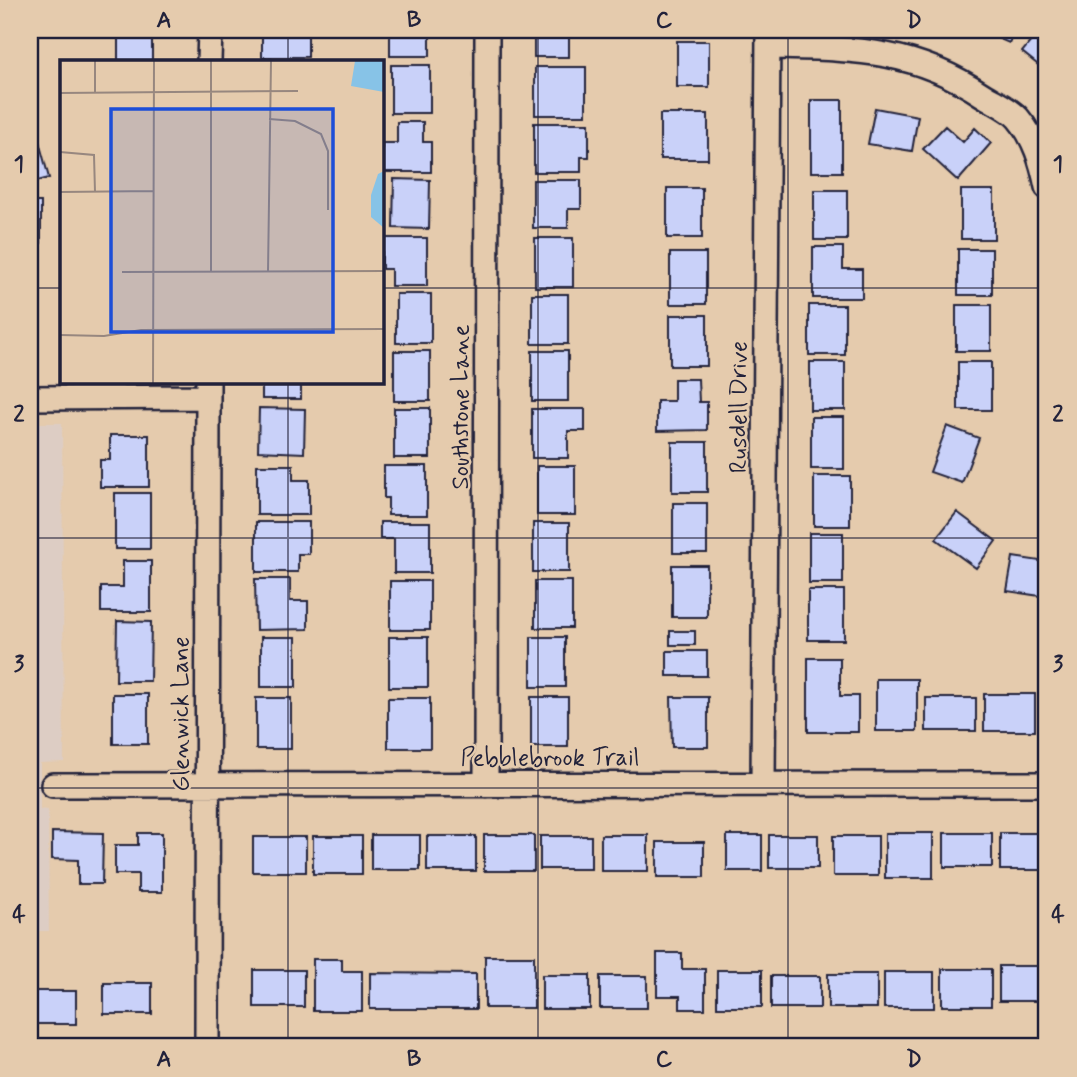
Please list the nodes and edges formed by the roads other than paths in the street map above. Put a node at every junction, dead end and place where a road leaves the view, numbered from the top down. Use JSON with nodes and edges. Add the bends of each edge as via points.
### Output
{"nodes":[{"id":1,"x":209,"y":30,"type":"edge"},
{"id":2,"x":487,"y":30,"type":"edge"},
{"id":3,"x":768,"y":38,"type":"edge"},
{"id":4,"x":209,"y":60,"type":"edge"},
{"id":5,"x":1047,"y":187,"type":"edge"},
{"id":6,"x":208,"y":389,"type":"edge"},
{"id":7,"x":30,"y":398,"type":"edge"},
{"id":8,"x":763,"y":784,"type":"junction"},
{"id":9,"x":1047,"y":784,"type":"edge"},
{"id":10,"x":53,"y":785,"type":"dead end"},
{"id":11,"x":208,"y":785,"type":"junction"},
{"id":12,"x":486,"y":785,"type":"junction"},
{"id":13,"x":207,"y":1047,"type":"edge"}],
"edges":[{"from":1,"to":4,"type":"street"},
{"from":2,"to":12,"type":"street","name":"Southstone Lane"},
{"from":3,"to":5,"type":"street","via":[[890,54],[953,74],[1018,117],[1040,157]]},
{"from":3,"to":8,"type":"street","name":"Rusdell Drive"},
{"from":6,"to":7,"type":"street"},
{"from":6,"to":11,"type":"street","name":"Glenwick Lane"},
{"from":8,"to":9,"type":"street","name":"Pebblebrook Trail"},
{"from":8,"to":12,"type":"street","name":"Pebblebrook Trail"},
{"from":10,"to":11,"type":"street","name":"Pebblebrook Trail"},
{"from":11,"to":12,"type":"street","name":"Pebblebrook Trail"},
{"from":11,"to":13,"type":"street","name":"Glenwick Lane"}]}
